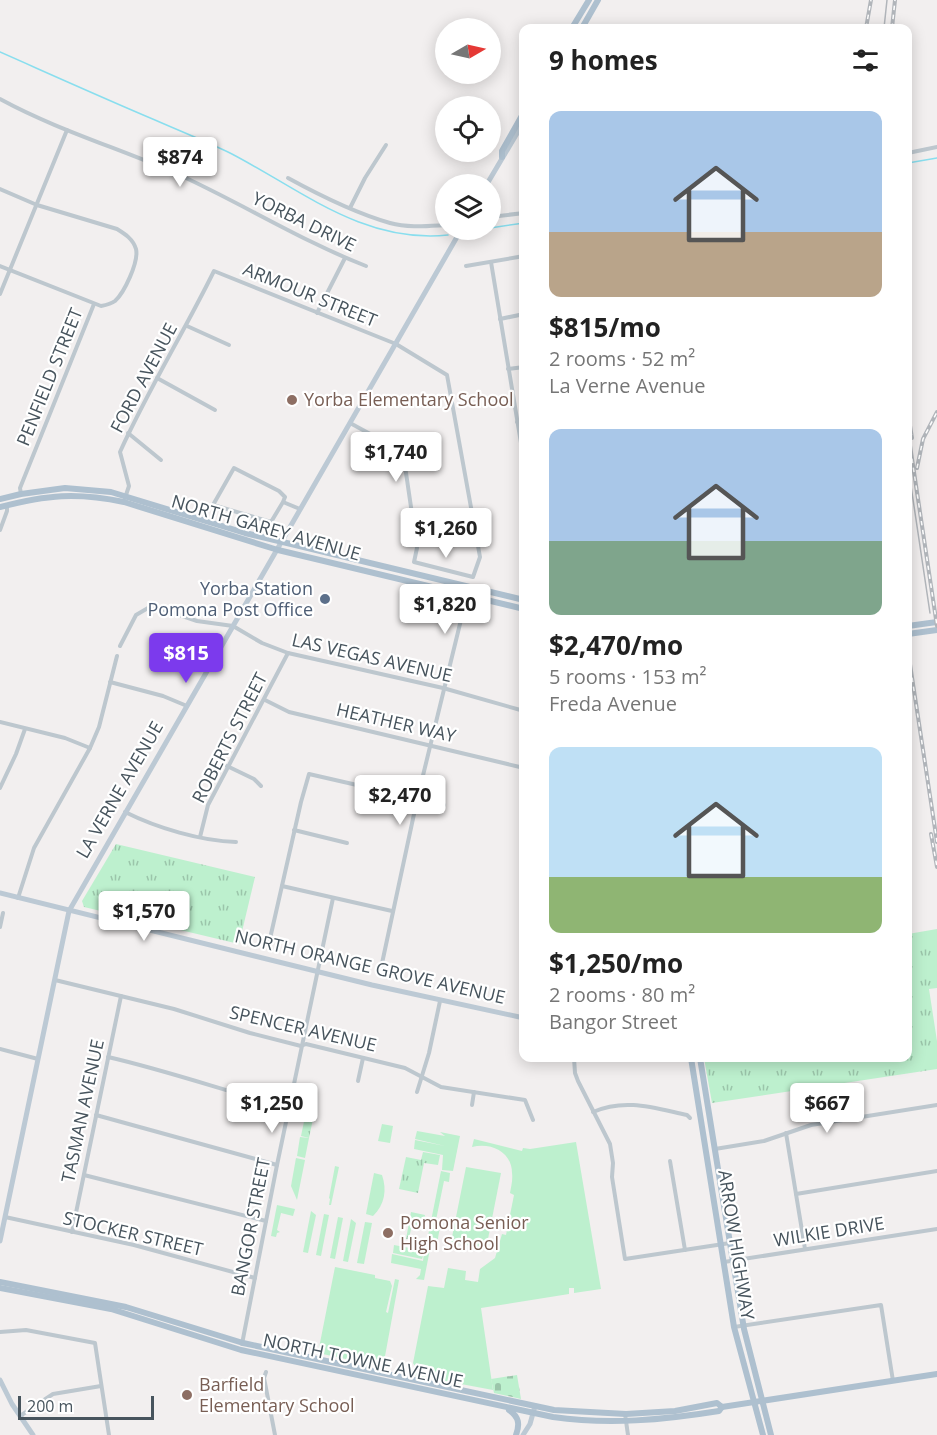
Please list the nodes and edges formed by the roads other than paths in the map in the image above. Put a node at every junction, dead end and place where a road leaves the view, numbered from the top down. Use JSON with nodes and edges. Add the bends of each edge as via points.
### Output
{"nodes":[{"id":1,"x":589,"y":0,"type":"edge"},
{"id":2,"x":598,"y":0,"type":"edge"},
{"id":3,"x":574,"y":24,"type":"edge"},
{"id":4,"x":584,"y":24,"type":"edge"},
{"id":5,"x":0,"y":99,"type":"edge"},
{"id":6,"x":519,"y":121,"type":"edge"},
{"id":7,"x":67,"y":130,"type":"junction"},
{"id":8,"x":519,"y":130,"type":"edge"},
{"id":9,"x":386,"y":145,"type":"dead end"},
{"id":10,"x":937,"y":147,"type":"edge"},
{"id":11,"x":912,"y":151,"type":"edge"},
{"id":12,"x":502,"y":157,"type":"junction"},
{"id":13,"x":493,"y":174,"type":"edge"},
{"id":14,"x":288,"y":178,"type":"dead end"},
{"id":15,"x":0,"y":189,"type":"edge"},
{"id":16,"x":37,"y":205,"type":"junction"},
{"id":17,"x":350,"y":208,"type":"junction"},
{"id":18,"x":519,"y":214,"type":"edge"},
{"id":19,"x":501,"y":216,"type":"edge"},
{"id":20,"x":435,"y":225,"type":"edge"},
{"id":21,"x":455,"y":240,"type":"edge"},
{"id":22,"x":519,"y":257,"type":"edge"},
{"id":23,"x":345,"y":258,"type":"junction"},
{"id":24,"x":491,"y":262,"type":"junction"},
{"id":25,"x":366,"y":266,"type":"dead end"},
{"id":26,"x":466,"y":266,"type":"dead end"},
{"id":27,"x":0,"y":267,"type":"edge"},
{"id":28,"x":10,"y":270,"type":"junction"},
{"id":29,"x":214,"y":271,"type":"joint"},
{"id":30,"x":0,"y":294,"type":"edge"},
{"id":31,"x":94,"y":304,"type":"junction"},
{"id":32,"x":317,"y":313,"type":"junction"},
{"id":33,"x":519,"y":315,"type":"edge"},
{"id":34,"x":500,"y":319,"type":"junction"},
{"id":35,"x":187,"y":326,"type":"junction"},
{"id":36,"x":396,"y":344,"type":"junction"},
{"id":37,"x":229,"y":345,"type":"dead end"},
{"id":38,"x":519,"y":368,"type":"edge"},
{"id":39,"x":508,"y":369,"type":"junction"},
{"id":40,"x":157,"y":378,"type":"junction"},
{"id":41,"x":215,"y":410,"type":"dead end"},
{"id":42,"x":517,"y":422,"type":"joint"},
{"id":43,"x":350,"y":423,"type":"junction"},
{"id":44,"x":128,"y":433,"type":"junction"},
{"id":45,"x":519,"y":433,"type":"edge"},
{"id":46,"x":161,"y":460,"type":"dead end"},
{"id":47,"x":39,"y":491,"type":"junction"},
{"id":48,"x":21,"y":494,"type":"junction"},
{"id":49,"x":0,"y":499,"type":"edge"},
{"id":50,"x":125,"y":499,"type":"junction"},
{"id":51,"x":283,"y":502,"type":"junction"},
{"id":52,"x":3,"y":507,"type":"edge"},
{"id":53,"x":300,"y":509,"type":"junction"},
{"id":54,"x":0,"y":530,"type":"edge"},
{"id":55,"x":282,"y":543,"type":"junction"},
{"id":56,"x":278,"y":550,"type":"junction"},
{"id":57,"x":406,"y":572,"type":"junction"},
{"id":58,"x":394,"y":578,"type":"junction"},
{"id":59,"x":469,"y":587,"type":"junction"},
{"id":60,"x":467,"y":595,"type":"junction"},
{"id":61,"x":519,"y":599,"type":"edge"},
{"id":62,"x":519,"y":600,"type":"edge"},
{"id":63,"x":497,"y":602,"type":"junction"},
{"id":64,"x":519,"y":608,"type":"edge"},
{"id":65,"x":937,"y":622,"type":"edge"},
{"id":66,"x":912,"y":625,"type":"edge"},
{"id":67,"x":233,"y":626,"type":"junction"},
{"id":68,"x":937,"y":630,"type":"edge"},
{"id":69,"x":912,"y":633,"type":"edge"},
{"id":70,"x":120,"y":646,"type":"dead end"},
{"id":71,"x":288,"y":654,"type":"junction"},
{"id":72,"x":117,"y":656,"type":"dead end"},
{"id":73,"x":110,"y":682,"type":"junction"},
{"id":74,"x":443,"y":688,"type":"junction"},
{"id":75,"x":265,"y":700,"type":"junction"},
{"id":76,"x":187,"y":706,"type":"junction"},
{"id":77,"x":519,"y":710,"type":"edge"},
{"id":78,"x":0,"y":722,"type":"edge"},
{"id":79,"x":25,"y":729,"type":"junction"},
{"id":80,"x":430,"y":746,"type":"junction"},
{"id":81,"x":90,"y":748,"type":"junction"},
{"id":82,"x":227,"y":766,"type":"junction"},
{"id":83,"x":519,"y":767,"type":"edge"},
{"id":84,"x":261,"y":786,"type":"dead end"},
{"id":85,"x":0,"y":788,"type":"edge"},
{"id":86,"x":417,"y":800,"type":"junction"},
{"id":87,"x":444,"y":805,"type":"dead end"},
{"id":88,"x":125,"y":812,"type":"junction"},
{"id":89,"x":294,"y":830,"type":"junction"},
{"id":90,"x":200,"y":837,"type":"junction"},
{"id":91,"x":236,"y":842,"type":"dead end"},
{"id":92,"x":347,"y":843,"type":"dead end"},
{"id":93,"x":282,"y":886,"type":"junction"},
{"id":94,"x":0,"y":893,"type":"edge"},
{"id":95,"x":18,"y":898,"type":"junction"},
{"id":96,"x":333,"y":898,"type":"junction"},
{"id":97,"x":69,"y":911,"type":"junction"},
{"id":98,"x":392,"y":911,"type":"junction"},
{"id":99,"x":3,"y":913,"type":"dead end"},
{"id":100,"x":0,"y":927,"type":"edge"},
{"id":101,"x":269,"y":944,"type":"dead end"},
{"id":102,"x":381,"y":968,"type":"dead end"},
{"id":103,"x":317,"y":972,"type":"junction"},
{"id":104,"x":54,"y":980,"type":"junction"},
{"id":105,"x":121,"y":996,"type":"junction"},
{"id":106,"x":440,"y":1000,"type":"junction"},
{"id":107,"x":519,"y":1017,"type":"edge"},
{"id":108,"x":301,"y":1046,"type":"junction"},
{"id":109,"x":0,"y":1049,"type":"edge"},
{"id":110,"x":108,"y":1057,"type":"junction"},
{"id":111,"x":363,"y":1058,"type":"junction"},
{"id":112,"x":38,"y":1059,"type":"junction"},
{"id":113,"x":574,"y":1062,"type":"edge"},
{"id":114,"x":692,"y":1062,"type":"edge"},
{"id":115,"x":701,"y":1062,"type":"edge"},
{"id":116,"x":422,"y":1077,"type":"junction"},
{"id":117,"x":358,"y":1082,"type":"dead end"},
{"id":118,"x":417,"y":1092,"type":"dead end"},
{"id":119,"x":474,"y":1092,"type":"junction"},
{"id":120,"x":472,"y":1105,"type":"dead end"},
{"id":121,"x":937,"y":1105,"type":"edge"},
{"id":122,"x":289,"y":1108,"type":"junction"},
{"id":123,"x":593,"y":1112,"type":"junction"},
{"id":124,"x":96,"y":1115,"type":"junction"},
{"id":125,"x":690,"y":1118,"type":"dead end"},
{"id":126,"x":533,"y":1120,"type":"dead end"},
{"id":127,"x":786,"y":1133,"type":"junction"},
{"id":128,"x":715,"y":1149,"type":"junction"},
{"id":129,"x":705,"y":1150,"type":"junction"},
{"id":130,"x":670,"y":1161,"type":"dead end"},
{"id":131,"x":277,"y":1165,"type":"junction"},
{"id":132,"x":937,"y":1171,"type":"edge"},
{"id":133,"x":84,"y":1175,"type":"junction"},
{"id":134,"x":796,"y":1194,"type":"junction"},
{"id":135,"x":5,"y":1217,"type":"junction"},
{"id":136,"x":267,"y":1221,"type":"junction"},
{"id":137,"x":937,"y":1229,"type":"edge"},
{"id":138,"x":72,"y":1232,"type":"junction"},
{"id":139,"x":0,"y":1241,"type":"edge"},
{"id":140,"x":730,"y":1243,"type":"junction"},
{"id":141,"x":722,"y":1244,"type":"junction"},
{"id":142,"x":805,"y":1249,"type":"junction"},
{"id":143,"x":685,"y":1250,"type":"junction"},
{"id":144,"x":733,"y":1261,"type":"junction"},
{"id":145,"x":724,"y":1262,"type":"junction"},
{"id":146,"x":255,"y":1278,"type":"junction"},
{"id":147,"x":0,"y":1282,"type":"edge"},
{"id":148,"x":0,"y":1288,"type":"edge"},
{"id":149,"x":744,"y":1326,"type":"junction"},
{"id":150,"x":734,"y":1327,"type":"junction"},
{"id":151,"x":0,"y":1332,"type":"edge"},
{"id":152,"x":242,"y":1346,"type":"junction"},
{"id":153,"x":266,"y":1372,"type":"dead end"},
{"id":154,"x":937,"y":1374,"type":"edge"},
{"id":155,"x":0,"y":1380,"type":"edge"},
{"id":156,"x":893,"y":1381,"type":"junction"},
{"id":157,"x":102,"y":1385,"type":"junction"},
{"id":158,"x":762,"y":1401,"type":"junction"},
{"id":159,"x":754,"y":1402,"type":"junction"},
{"id":160,"x":722,"y":1407,"type":"junction"},
{"id":161,"x":506,"y":1408,"type":"junction"},
{"id":162,"x":534,"y":1410,"type":"junction"},
{"id":163,"x":625,"y":1414,"type":"junction"},
{"id":164,"x":20,"y":1416,"type":"junction"},
{"id":165,"x":626,"y":1422,"type":"junction"},
{"id":166,"x":33,"y":1435,"type":"edge"},
{"id":167,"x":110,"y":1435,"type":"edge"},
{"id":168,"x":275,"y":1435,"type":"edge"},
{"id":169,"x":516,"y":1435,"type":"edge"},
{"id":170,"x":523,"y":1435,"type":"edge"},
{"id":171,"x":628,"y":1435,"type":"edge"},
{"id":172,"x":763,"y":1435,"type":"edge"},
{"id":173,"x":771,"y":1435,"type":"edge"}],
"edges":[{"from":1,"to":3,"type":"main road"},
{"from":2,"to":4,"type":"main road"},
{"from":5,"to":7,"type":"street","name":"YORBA DRIVE"},
{"from":6,"to":12,"type":"main road"},
{"from":7,"to":16,"type":"street"},
{"from":7,"to":23,"type":"street","name":"YORBA DRIVE","via":[[174,172]]},
{"from":8,"to":12,"type":"main road"},
{"from":9,"to":17,"type":"street"},
{"from":10,"to":11,"type":"street"},
{"from":12,"to":13,"type":"main road"},
{"from":14,"to":17,"type":"street"},
{"from":15,"to":16,"type":"street"},
{"from":16,"to":28,"type":"street"},
{"from":16,"to":31,"type":"street","via":[[117,229],[132,242],[135,266],[121,293],[108,305]]},
{"from":17,"to":20,"type":"street","via":[[398,224]]},
{"from":18,"to":19,"type":"street"},
{"from":21,"to":36,"type":"main road","name":"LA VERNE AVENUE"},
{"from":22,"to":24,"type":"street"},
{"from":23,"to":25,"type":"street","name":"YORBA DRIVE"},
{"from":23,"to":32,"type":"street"},
{"from":24,"to":26,"type":"street"},
{"from":24,"to":34,"type":"street"},
{"from":27,"to":28,"type":"street"},
{"from":28,"to":30,"type":"street"},
{"from":28,"to":31,"type":"street"},
{"from":29,"to":32,"type":"street","name":"ARMOUR STREET"},
{"from":29,"to":35,"type":"street","name":"FORD AVENUE"},
{"from":31,"to":48,"type":"street","name":"PENFIELD STREET","via":[[20,488]]},
{"from":32,"to":36,"type":"street","name":"ARMOUR STREET"},
{"from":33,"to":34,"type":"street"},
{"from":34,"to":39,"type":"street"},
{"from":35,"to":37,"type":"street"},
{"from":35,"to":40,"type":"street","name":"FORD AVENUE"},
{"from":36,"to":43,"type":"main road","name":"LA VERNE AVENUE"},
{"from":36,"to":43,"type":"street","name":"ARMOUR STREET","via":[[447,375],[480,557],[473,577],[414,562],[417,548],[405,466],[396,448]]},
{"from":38,"to":39,"type":"street"},
{"from":39,"to":42,"type":"street"},
{"from":40,"to":41,"type":"street"},
{"from":40,"to":44,"type":"street","name":"FORD AVENUE"},
{"from":42,"to":45,"type":"street"},
{"from":43,"to":53,"type":"main road","name":"LA VERNE AVENUE"},
{"from":44,"to":46,"type":"street"},
{"from":44,"to":50,"type":"street","name":"FORD AVENUE","via":[[120,452],[129,486]]},
{"from":47,"to":48,"type":"main road","name":"NORTH GAREY AVENUE"},
{"from":47,"to":50,"type":"main road","name":"NORTH GAREY AVENUE","via":[[81,488]]},
{"from":47,"to":52,"type":"main road","via":[[6,500]]},
{"from":48,"to":49,"type":"main road","name":"NORTH GAREY AVENUE"},
{"from":50,"to":52,"type":"main road","name":"NORTH GAREY AVENUE","via":[[55,495]]},
{"from":50,"to":55,"type":"main road","name":"NORTH GAREY AVENUE"},
{"from":50,"to":56,"type":"main road","name":"NORTH GAREY AVENUE"},
{"from":51,"to":51,"type":"street","via":[[285,497],[279,491],[234,468],[213,505],[271,522]]},
{"from":51,"to":53,"type":"street"},
{"from":52,"to":54,"type":"street","via":[[7,511]]},
{"from":53,"to":55,"type":"main road","name":"LA VERNE AVENUE"},
{"from":55,"to":56,"type":"main road","name":"LA VERNE AVENUE"},
{"from":55,"to":57,"type":"main road","name":"NORTH GAREY AVENUE"},
{"from":56,"to":58,"type":"main road","name":"NORTH GAREY AVENUE"},
{"from":56,"to":67,"type":"main road","name":"LA VERNE AVENUE"},
{"from":57,"to":58,"type":"main road"},
{"from":57,"to":59,"type":"main road","name":"NORTH GAREY AVENUE"},
{"from":58,"to":60,"type":"main road","name":"NORTH GAREY AVENUE"},
{"from":59,"to":60,"type":"street"},
{"from":59,"to":61,"type":"main road","name":"NORTH GAREY AVENUE"},
{"from":60,"to":63,"type":"main road","name":"NORTH GAREY AVENUE"},
{"from":60,"to":74,"type":"street"},
{"from":62,"to":63,"type":"main road"},
{"from":63,"to":64,"type":"main road","name":"NORTH GAREY AVENUE"},
{"from":65,"to":66,"type":"main road"},
{"from":67,"to":70,"type":"street","name":"LAS VEGAS AVENUE","via":[[148,608],[136,615]]},
{"from":67,"to":71,"type":"street","name":"LAS VEGAS AVENUE"},
{"from":67,"to":76,"type":"main road","name":"LA VERNE AVENUE"},
{"from":68,"to":69,"type":"main road"},
{"from":71,"to":74,"type":"street","name":"LAS VEGAS AVENUE"},
{"from":71,"to":75,"type":"street","name":"ROBERTS STREET"},
{"from":72,"to":73,"type":"street"},
{"from":73,"to":76,"type":"street"},
{"from":73,"to":81,"type":"street"},
{"from":74,"to":77,"type":"street","name":"LAS VEGAS AVENUE"},
{"from":74,"to":80,"type":"street"},
{"from":75,"to":80,"type":"street","name":"HEATHER WAY","via":[[289,712]]},
{"from":75,"to":82,"type":"street","name":"ROBERTS STREET"},
{"from":76,"to":88,"type":"main road","name":"LA VERNE AVENUE"},
{"from":78,"to":79,"type":"street"},
{"from":79,"to":81,"type":"street"},
{"from":79,"to":85,"type":"street"},
{"from":80,"to":83,"type":"street","name":"HEATHER WAY"},
{"from":80,"to":86,"type":"street"},
{"from":81,"to":95,"type":"street","via":[[34,848]]},
{"from":82,"to":84,"type":"street"},
{"from":82,"to":90,"type":"street","name":"ROBERTS STREET","via":[[208,806]]},
{"from":86,"to":87,"type":"street"},
{"from":86,"to":89,"type":"street","via":[[309,774]]},
{"from":86,"to":98,"type":"street"},
{"from":88,"to":90,"type":"street","via":[[151,824]]},
{"from":88,"to":97,"type":"main road","name":"LA VERNE AVENUE"},
{"from":89,"to":92,"type":"street"},
{"from":89,"to":93,"type":"street"},
{"from":90,"to":91,"type":"street"},
{"from":93,"to":96,"type":"street"},
{"from":93,"to":101,"type":"street"},
{"from":94,"to":95,"type":"main road","name":"NORTH ORANGE GROVE AVENUE"},
{"from":95,"to":97,"type":"main road","name":"NORTH ORANGE GROVE AVENUE"},
{"from":96,"to":98,"type":"street"},
{"from":96,"to":103,"type":"street","name":"BANGOR STREET"},
{"from":97,"to":103,"type":"main road","name":"NORTH ORANGE GROVE AVENUE"},
{"from":97,"to":104,"type":"main road","name":"LA VERNE AVENUE"},
{"from":98,"to":102,"type":"street"},
{"from":99,"to":100,"type":"street"},
{"from":103,"to":106,"type":"main road","name":"NORTH ORANGE GROVE AVENUE"},
{"from":103,"to":108,"type":"street","name":"BANGOR STREET"},
{"from":104,"to":105,"type":"street","name":"SPENCER AVENUE"},
{"from":104,"to":112,"type":"main road","name":"LA VERNE AVENUE"},
{"from":105,"to":108,"type":"street","name":"SPENCER AVENUE"},
{"from":105,"to":110,"type":"street","name":"TASMAN AVENUE"},
{"from":106,"to":107,"type":"main road","name":"NORTH ORANGE GROVE AVENUE"},
{"from":106,"to":116,"type":"street"},
{"from":108,"to":111,"type":"street","name":"SPENCER AVENUE"},
{"from":108,"to":122,"type":"street","name":"BANGOR STREET"},
{"from":109,"to":112,"type":"street"},
{"from":110,"to":122,"type":"street"},
{"from":110,"to":124,"type":"street","name":"TASMAN AVENUE"},
{"from":111,"to":116,"type":"street","name":"SPENCER AVENUE","via":[[405,1068]]},
{"from":111,"to":117,"type":"street"},
{"from":112,"to":135,"type":"main road","name":"LA VERNE AVENUE"},
{"from":113,"to":123,"type":"street","via":[[575,1073]]},
{"from":114,"to":129,"type":"main road","name":"ARROW HIGHWAY"},
{"from":115,"to":128,"type":"main road","name":"ARROW HIGHWAY"},
{"from":116,"to":118,"type":"street"},
{"from":116,"to":119,"type":"street","name":"SPENCER AVENUE","via":[[441,1087]]},
{"from":119,"to":120,"type":"street"},
{"from":119,"to":126,"type":"street","name":"SPENCER AVENUE","via":[[525,1100]]},
{"from":121,"to":127,"type":"street","via":[[811,1125]]},
{"from":122,"to":131,"type":"street","name":"BANGOR STREET"},
{"from":123,"to":125,"type":"street","via":[[633,1104]]},
{"from":123,"to":143,"type":"street","via":[[612,1153],[625,1260]]},
{"from":124,"to":131,"type":"street"},
{"from":124,"to":133,"type":"street","name":"TASMAN AVENUE"},
{"from":127,"to":128,"type":"street"},
{"from":127,"to":134,"type":"street"},
{"from":128,"to":129,"type":"main road"},
{"from":128,"to":140,"type":"main road","name":"ARROW HIGHWAY"},
{"from":129,"to":141,"type":"main road","name":"ARROW HIGHWAY"},
{"from":130,"to":143,"type":"street"},
{"from":131,"to":136,"type":"street","name":"BANGOR STREET"},
{"from":132,"to":134,"type":"street"},
{"from":133,"to":136,"type":"street"},
{"from":133,"to":138,"type":"street","name":"TASMAN AVENUE"},
{"from":134,"to":142,"type":"street"},
{"from":135,"to":138,"type":"street","name":"STOCKER STREET"},
{"from":135,"to":139,"type":"main road","name":"LA VERNE AVENUE"},
{"from":136,"to":146,"type":"street","name":"BANGOR STREET"},
{"from":137,"to":142,"type":"street","name":"WILKIE DRIVE"},
{"from":138,"to":146,"type":"street","name":"STOCKER STREET"},
{"from":140,"to":141,"type":"street"},
{"from":140,"to":144,"type":"main road","name":"ARROW HIGHWAY"},
{"from":141,"to":143,"type":"street"},
{"from":141,"to":145,"type":"main road","name":"ARROW HIGHWAY"},
{"from":142,"to":144,"type":"street","name":"WILKIE DRIVE"},
{"from":144,"to":145,"type":"street","name":"WILKIE DRIVE"},
{"from":144,"to":149,"type":"main road","name":"ARROW HIGHWAY"},
{"from":145,"to":150,"type":"main road","name":"ARROW HIGHWAY"},
{"from":146,"to":152,"type":"street","name":"BANGOR STREET"},
{"from":147,"to":152,"type":"main road","name":"NORTH TOWNE AVENUE","via":[[126,1306]]},
{"from":148,"to":152,"type":"main road","name":"NORTH TOWNE AVENUE","via":[[124,1312]]},
{"from":149,"to":150,"type":"street"},
{"from":149,"to":156,"type":"street","via":[[881,1305]]},
{"from":149,"to":158,"type":"main road","name":"ARROW HIGHWAY"},
{"from":150,"to":159,"type":"main road","name":"ARROW HIGHWAY"},
{"from":151,"to":157,"type":"street","via":[[26,1330],[95,1343]]},
{"from":152,"to":161,"type":"main road","name":"NORTH TOWNE AVENUE"},
{"from":152,"to":162,"type":"main road","name":"NORTH TOWNE AVENUE"},
{"from":153,"to":168,"type":"street"},
{"from":154,"to":156,"type":"main road","name":"NORTH TOWNE AVENUE"},
{"from":155,"to":164,"type":"main road"},
{"from":156,"to":158,"type":"main road","name":"NORTH TOWNE AVENUE"},
{"from":157,"to":164,"type":"street","via":[[52,1394]]},
{"from":157,"to":167,"type":"street"},
{"from":158,"to":159,"type":"main road","name":"NORTH TOWNE AVENUE"},
{"from":158,"to":173,"type":"main road","name":"ARROW HIGHWAY"},
{"from":159,"to":160,"type":"main road","name":"NORTH TOWNE AVENUE"},
{"from":159,"to":172,"type":"main road","name":"ARROW HIGHWAY"},
{"from":160,"to":163,"type":"main road","name":"NORTH TOWNE AVENUE","via":[[717,1404]]},
{"from":160,"to":165,"type":"main road","name":"NORTH TOWNE AVENUE","via":[[719,1411],[683,1417]]},
{"from":161,"to":162,"type":"main road","name":"NORTH TOWNE AVENUE"},
{"from":161,"to":169,"type":"main road","via":[[517,1416]]},
{"from":162,"to":163,"type":"main road","name":"NORTH TOWNE AVENUE"},
{"from":162,"to":165,"type":"main road","name":"NORTH TOWNE AVENUE","via":[[578,1421]]},
{"from":162,"to":170,"type":"main road"},
{"from":163,"to":165,"type":"street"},
{"from":164,"to":166,"type":"main road"},
{"from":165,"to":171,"type":"street"}]}
